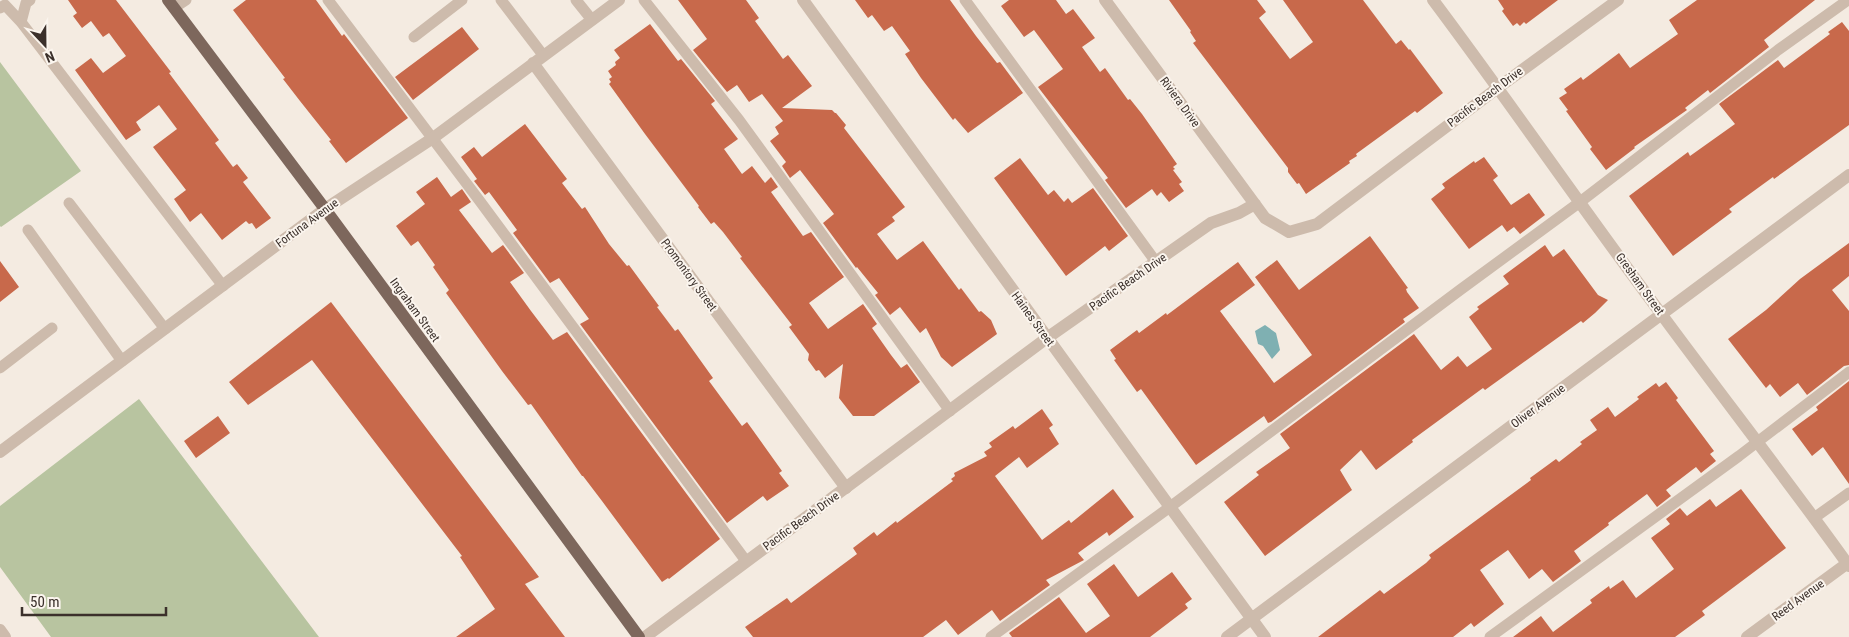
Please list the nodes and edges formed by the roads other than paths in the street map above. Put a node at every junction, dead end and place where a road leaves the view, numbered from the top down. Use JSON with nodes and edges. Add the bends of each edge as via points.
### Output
{"nodes":[{"id":1,"x":30,"y":0,"type":"edge"},
{"id":2,"x":186,"y":0,"type":"edge"},
{"id":3,"x":328,"y":0,"type":"edge"},
{"id":4,"x":462,"y":0,"type":"edge"},
{"id":5,"x":501,"y":0,"type":"edge"},
{"id":6,"x":576,"y":0,"type":"edge"},
{"id":7,"x":618,"y":0,"type":"edge"},
{"id":8,"x":644,"y":0,"type":"edge"},
{"id":9,"x":803,"y":0,"type":"edge"},
{"id":10,"x":965,"y":0,"type":"edge"},
{"id":11,"x":1104,"y":0,"type":"edge"},
{"id":12,"x":1433,"y":0,"type":"edge"},
{"id":13,"x":1618,"y":0,"type":"edge"},
{"id":14,"x":1848,"y":0,"type":"edge"},
{"id":15,"x":171,"y":4,"type":"edge"},
{"id":16,"x":0,"y":8,"type":"edge"},
{"id":17,"x":592,"y":20,"type":"junction"},
{"id":18,"x":21,"y":22,"type":"junction"},
{"id":19,"x":414,"y":37,"type":"dead end"},
{"id":20,"x":543,"y":55,"type":"junction"},
{"id":21,"x":533,"y":62,"type":"junction"},
{"id":22,"x":1498,"y":87,"type":"junction"},
{"id":23,"x":432,"y":138,"type":"junction"},
{"id":24,"x":1849,"y":175,"type":"edge"},
{"id":25,"x":1580,"y":202,"type":"junction"},
{"id":26,"x":70,"y":203,"type":"dead end"},
{"id":27,"x":1255,"y":204,"type":"junction"},
{"id":28,"x":325,"y":209,"type":"junction"},
{"id":29,"x":28,"y":230,"type":"dead end"},
{"id":30,"x":1156,"y":262,"type":"junction"},
{"id":31,"x":223,"y":286,"type":"junction"},
{"id":32,"x":1661,"y":314,"type":"junction"},
{"id":33,"x":52,"y":328,"type":"dead end"},
{"id":34,"x":165,"y":329,"type":"junction"},
{"id":35,"x":1047,"y":338,"type":"junction"},
{"id":36,"x":122,"y":361,"type":"junction"},
{"id":37,"x":0,"y":368,"type":"edge"},
{"id":38,"x":1849,"y":372,"type":"edge"},
{"id":39,"x":950,"y":411,"type":"junction"},
{"id":40,"x":1758,"y":441,"type":"junction"},
{"id":41,"x":0,"y":452,"type":"edge"},
{"id":42,"x":846,"y":488,"type":"junction"},
{"id":43,"x":1849,"y":494,"type":"edge"},
{"id":44,"x":1170,"y":507,"type":"junction"},
{"id":45,"x":1814,"y":518,"type":"junction"},
{"id":46,"x":746,"y":561,"type":"junction"},
{"id":47,"x":1848,"y":564,"type":"edge"},
{"id":48,"x":1252,"y":619,"type":"junction"},
{"id":49,"x":0,"y":630,"type":"edge"},
{"id":50,"x":5,"y":637,"type":"edge"},
{"id":51,"x":639,"y":637,"type":"edge"},
{"id":52,"x":645,"y":637,"type":"edge"},
{"id":53,"x":991,"y":637,"type":"edge"},
{"id":54,"x":1228,"y":637,"type":"edge"},
{"id":55,"x":1266,"y":637,"type":"edge"},
{"id":56,"x":1490,"y":637,"type":"edge"},
{"id":57,"x":1747,"y":637,"type":"edge"}],
"edges":[{"from":1,"to":18,"type":"lane","via":[[26,3]]},
{"from":2,"to":15,"type":"lane"},
{"from":3,"to":23,"type":"lane"},
{"from":4,"to":19,"type":"lane"},
{"from":5,"to":20,"type":"lane"},
{"from":6,"to":17,"type":"lane"},
{"from":7,"to":17,"type":"street","name":"Fortuna Avenue"},
{"from":8,"to":39,"type":"lane","via":[[739,120]]},
{"from":9,"to":35,"type":"street","name":"Haines Street"},
{"from":10,"to":30,"type":"lane"},
{"from":11,"to":27,"type":"street","name":"Riviera Drive"},
{"from":12,"to":22,"type":"street","name":"Gresham Street"},
{"from":13,"to":22,"type":"street","name":"Pacific Beach Drive"},
{"from":14,"to":25,"type":"lane"},
{"from":15,"to":28,"type":"main road","name":"Ingraham Street"},
{"from":16,"to":18,"type":"lane","via":[[5,6]]},
{"from":17,"to":20,"type":"street","name":"Fortuna Avenue"},
{"from":18,"to":31,"type":"lane"},
{"from":20,"to":21,"type":"street","name":"Fortuna Avenue"},
{"from":21,"to":23,"type":"street","name":"Fortuna Avenue"},
{"from":21,"to":42,"type":"street","name":"Promontory Street"},
{"from":22,"to":25,"type":"street","name":"Gresham Street"},
{"from":22,"to":27,"type":"street","name":"Pacific Beach Drive","via":[[1317,224],[1290,232],[1265,218]]},
{"from":23,"to":28,"type":"street","name":"Fortuna Avenue"},
{"from":23,"to":46,"type":"lane"},
{"from":24,"to":32,"type":"street","name":"Oliver Avenue"},
{"from":25,"to":32,"type":"street","name":"Gresham Street"},
{"from":25,"to":44,"type":"lane"},
{"from":26,"to":34,"type":"lane"},
{"from":27,"to":30,"type":"street","name":"Pacific Beach Drive","via":[[1210,223]]},
{"from":28,"to":31,"type":"street","name":"Fortuna Avenue"},
{"from":28,"to":51,"type":"main road","name":"Ingraham Street"},
{"from":29,"to":36,"type":"lane"},
{"from":30,"to":35,"type":"street","name":"Pacific Beach Drive"},
{"from":31,"to":34,"type":"street","name":"Fortuna Avenue"},
{"from":32,"to":40,"type":"street","name":"Gresham Street"},
{"from":32,"to":48,"type":"street","name":"Oliver Avenue"},
{"from":33,"to":37,"type":"lane"},
{"from":34,"to":36,"type":"street","name":"Fortuna Avenue"},
{"from":35,"to":39,"type":"street","name":"Pacific Beach Drive"},
{"from":35,"to":44,"type":"street","name":"Haines Street"},
{"from":36,"to":41,"type":"street","name":"Fortuna Avenue"},
{"from":38,"to":40,"type":"lane"},
{"from":39,"to":42,"type":"street","name":"Pacific Beach Drive"},
{"from":40,"to":45,"type":"street","name":"Gresham Street"},
{"from":40,"to":56,"type":"lane"},
{"from":42,"to":46,"type":"street","name":"Pacific Beach Drive"},
{"from":43,"to":45,"type":"lane"},
{"from":44,"to":48,"type":"street","name":"Haines Street"},
{"from":44,"to":53,"type":"lane"},
{"from":45,"to":47,"type":"street","name":"Gresham Street"},
{"from":46,"to":52,"type":"street","name":"Pacific Beach Drive"},
{"from":47,"to":57,"type":"street","name":"Reed Avenue"},
{"from":48,"to":54,"type":"street","name":"Oliver Avenue"},
{"from":48,"to":55,"type":"street","name":"Haines Street"},
{"from":49,"to":50,"type":"street"}]}
